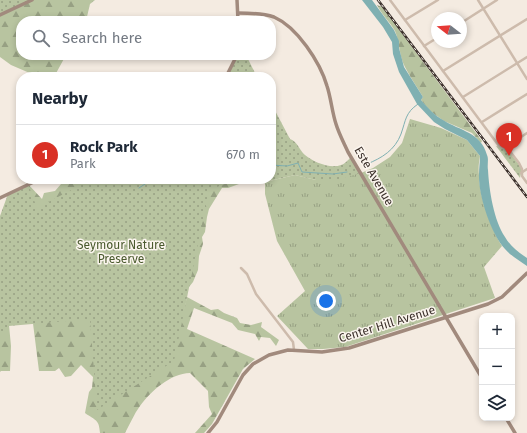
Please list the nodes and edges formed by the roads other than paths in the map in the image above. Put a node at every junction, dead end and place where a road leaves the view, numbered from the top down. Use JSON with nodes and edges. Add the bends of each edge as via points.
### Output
{"nodes":[{"id":1,"x":32,"y":0,"type":"edge"},
{"id":2,"x":237,"y":0,"type":"edge"},
{"id":3,"x":390,"y":0,"type":"edge"},
{"id":4,"x":438,"y":0,"type":"edge"},
{"id":5,"x":478,"y":0,"type":"edge"},
{"id":6,"x":498,"y":0,"type":"edge"},
{"id":7,"x":483,"y":9,"type":"junction"},
{"id":8,"x":238,"y":13,"type":"joint"},
{"id":9,"x":0,"y":15,"type":"edge"},
{"id":10,"x":268,"y":16,"type":"edge"},
{"id":11,"x":276,"y":19,"type":"edge"},
{"id":12,"x":467,"y":19,"type":"edge"},
{"id":13,"x":527,"y":19,"type":"edge"},
{"id":14,"x":405,"y":20,"type":"junction"},
{"id":15,"x":500,"y":36,"type":"junction"},
{"id":16,"x":431,"y":42,"type":"edge"},
{"id":17,"x":424,"y":46,"type":"junction"},
{"id":18,"x":527,"y":57,"type":"edge"},
{"id":19,"x":234,"y":60,"type":"edge"},
{"id":20,"x":517,"y":63,"type":"junction"},
{"id":21,"x":443,"y":71,"type":"junction"},
{"id":22,"x":228,"y":72,"type":"edge"},
{"id":23,"x":527,"y":79,"type":"edge"},
{"id":24,"x":527,"y":94,"type":"edge"},
{"id":25,"x":463,"y":97,"type":"junction"},
{"id":26,"x":482,"y":122,"type":"junction"},
{"id":27,"x":527,"y":133,"type":"edge"},
{"id":28,"x":503,"y":148,"type":"junction"},
{"id":29,"x":527,"y":169,"type":"edge"},
{"id":30,"x":521,"y":173,"type":"junction"},
{"id":31,"x":527,"y":183,"type":"edge"},
{"id":32,"x":29,"y":184,"type":"edge"},
{"id":33,"x":0,"y":198,"type":"edge"},
{"id":34,"x":241,"y":268,"type":"dead end"},
{"id":35,"x":527,"y":273,"type":"edge"},
{"id":36,"x":445,"y":317,"type":"junction"},
{"id":37,"x":294,"y":350,"type":"junction"},
{"id":38,"x":479,"y":373,"type":"edge"},
{"id":39,"x":508,"y":421,"type":"edge"},
{"id":40,"x":208,"y":433,"type":"edge"},
{"id":41,"x":515,"y":433,"type":"edge"}],
"edges":[{"from":1,"to":9,"type":"street"},
{"from":2,"to":8,"type":"street"},
{"from":3,"to":14,"type":"street"},
{"from":4,"to":14,"type":"street"},
{"from":5,"to":7,"type":"street"},
{"from":6,"to":7,"type":"street"},
{"from":7,"to":12,"type":"street"},
{"from":7,"to":15,"type":"street"},
{"from":8,"to":10,"type":"street","name":"Este Avenue"},
{"from":11,"to":36,"type":"street","name":"Este Avenue","via":[[297,35],[313,57],[327,85],[336,124],[345,145]]},
{"from":13,"to":15,"type":"street"},
{"from":14,"to":17,"type":"street"},
{"from":15,"to":20,"type":"street"},
{"from":15,"to":21,"type":"street"},
{"from":16,"to":17,"type":"street"},
{"from":17,"to":21,"type":"street"},
{"from":18,"to":20,"type":"street"},
{"from":19,"to":22,"type":"street"},
{"from":20,"to":23,"type":"street"},
{"from":20,"to":25,"type":"street"},
{"from":21,"to":25,"type":"street"},
{"from":24,"to":26,"type":"street"},
{"from":25,"to":26,"type":"street"},
{"from":26,"to":28,"type":"street"},
{"from":27,"to":28,"type":"street"},
{"from":28,"to":30,"type":"street","via":[[509,150],[519,163]]},
{"from":29,"to":30,"type":"street"},
{"from":30,"to":31,"type":"street"},
{"from":32,"to":33,"type":"street"},
{"from":34,"to":37,"type":"street","via":[[247,274],[256,294],[293,342]]},
{"from":35,"to":36,"type":"street","name":"Center Hill Avenue","via":[[496,300]]},
{"from":36,"to":37,"type":"street","name":"Center Hill Avenue","via":[[337,350]]},
{"from":36,"to":38,"type":"street","name":"Este Avenue"},
{"from":37,"to":40,"type":"street","name":"Center Hill Avenue","via":[[269,355],[250,367],[240,378],[217,422]]},
{"from":39,"to":41,"type":"street"}]}
